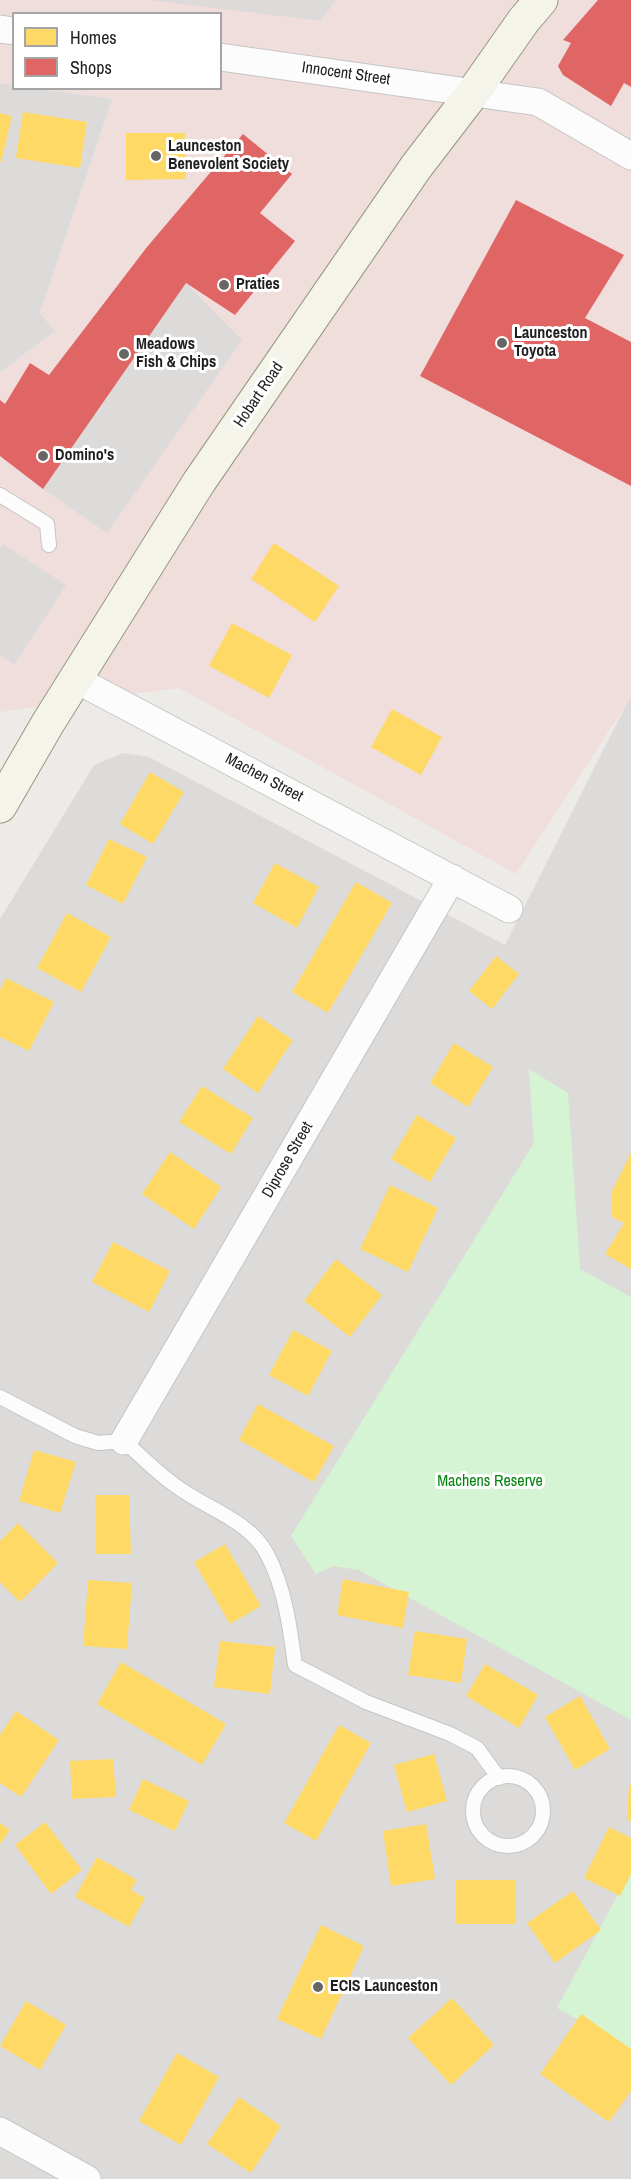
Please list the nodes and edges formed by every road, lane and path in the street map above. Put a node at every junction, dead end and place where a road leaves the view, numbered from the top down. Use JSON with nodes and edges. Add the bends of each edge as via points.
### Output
{"nodes":[{"id":1,"x":541,"y":0,"type":"edge"},
{"id":2,"x":222,"y":57,"type":"edge"},
{"id":3,"x":472,"y":94,"type":"junction"},
{"id":4,"x":631,"y":156,"type":"edge"},
{"id":5,"x":0,"y":495,"type":"edge"},
{"id":6,"x":49,"y":545,"type":"dead end"},
{"id":7,"x":75,"y":679,"type":"junction"},
{"id":8,"x":0,"y":806,"type":"edge"},
{"id":9,"x":452,"y":878,"type":"junction"},
{"id":10,"x":509,"y":909,"type":"dead end"},
{"id":11,"x":0,"y":1397,"type":"edge"},
{"id":12,"x":124,"y":1441,"type":"junction"},
{"id":13,"x":499,"y":1778,"type":"junction"},
{"id":14,"x":0,"y":2131,"type":"edge"},
{"id":15,"x":87,"y":2179,"type":"edge"}],
"edges":[{"from":1,"to":3,"type":"main road","name":"Hobart Road"},
{"from":2,"to":3,"type":"street","name":"Innocent Street"},
{"from":3,"to":4,"type":"street","name":"Innocent Street","via":[[538,102]]},
{"from":3,"to":7,"type":"main road","name":"Hobart Road","via":[[416,167],[199,482]]},
{"from":5,"to":6,"type":"lane","via":[[47,524]]},
{"from":7,"to":8,"type":"main road","name":"Hobart Road"},
{"from":7,"to":9,"type":"street","name":"Machen Street"},
{"from":9,"to":10,"type":"street","name":"Machen Street"},
{"from":9,"to":12,"type":"street","name":"Diprose Street"},
{"from":11,"to":12,"type":"lane","via":[[75,1436],[98,1443]]},
{"from":12,"to":13,"type":"lane","via":[[175,1486],[246,1529],[266,1553],[281,1591],[295,1665],[366,1702],[477,1748]]},
{"from":13,"to":13,"type":"lane","via":[[484,1785],[477,1794],[473,1815],[482,1836],[491,1843],[513,1846],[534,1834],[543,1813],[541,1800],[526,1782],[516,1777]]},
{"from":14,"to":15,"type":"street"}]}
